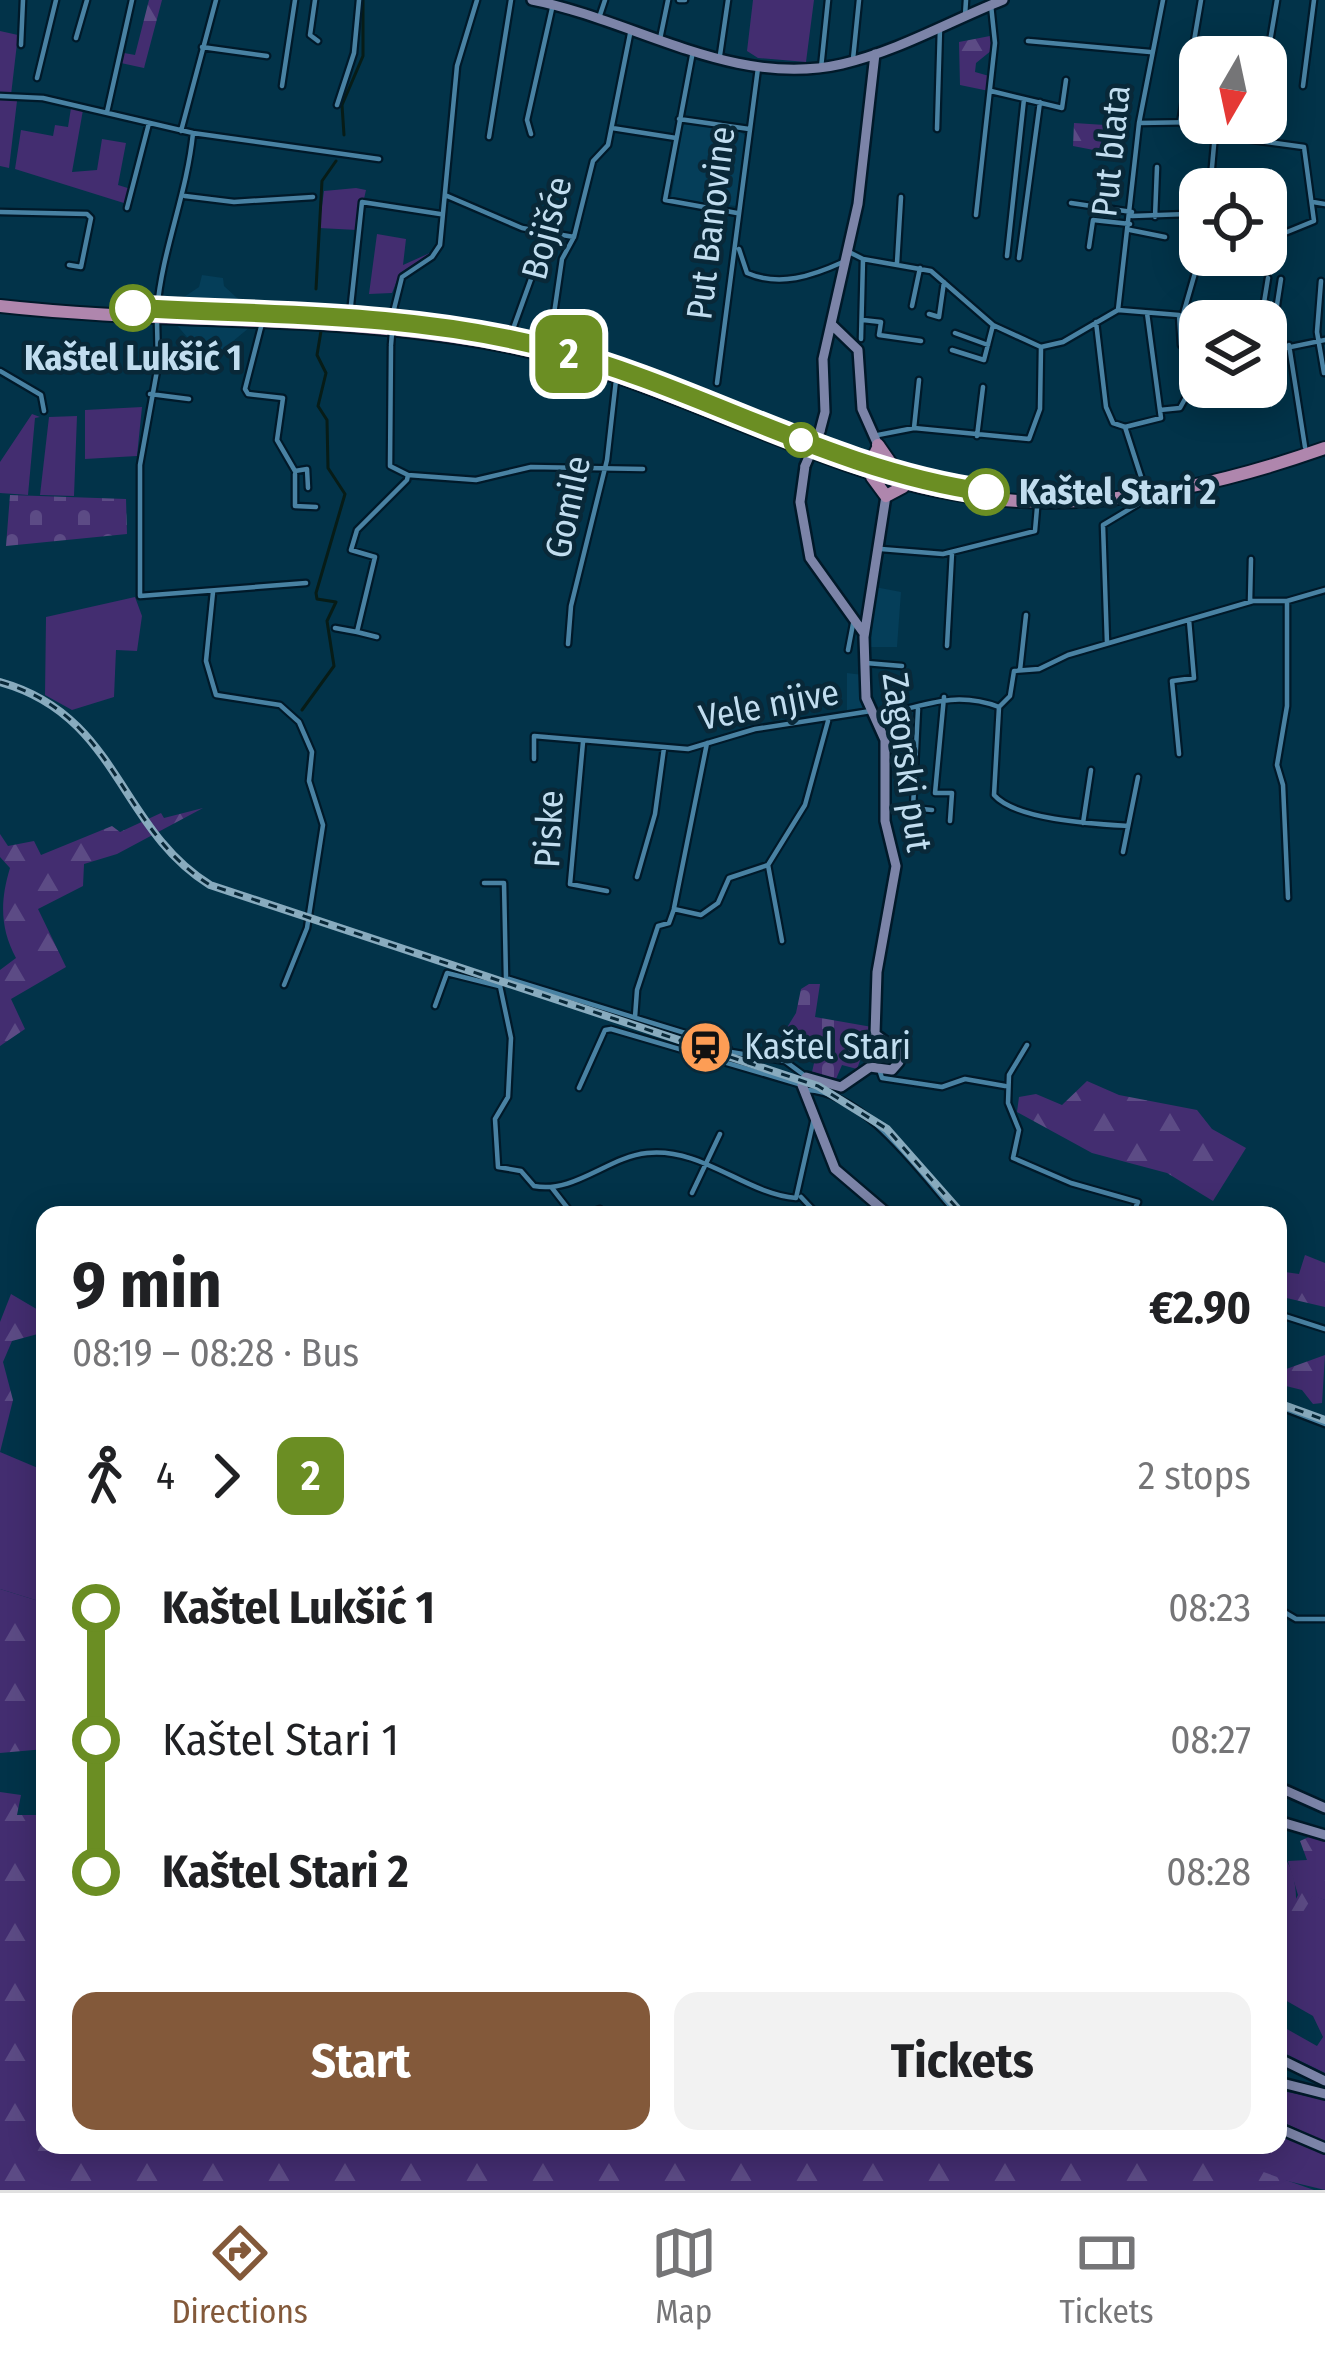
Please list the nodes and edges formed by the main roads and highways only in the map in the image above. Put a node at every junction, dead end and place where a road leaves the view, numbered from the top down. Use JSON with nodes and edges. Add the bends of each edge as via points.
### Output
{"nodes":[{"id":1,"x":532,"y":0,"type":"edge"},
{"id":2,"x":1003,"y":0,"type":"edge"},
{"id":3,"x":559,"y":4,"type":"edge"},
{"id":4,"x":874,"y":54,"type":"junction"},
{"id":5,"x":0,"y":302,"type":"edge"},
{"id":6,"x":157,"y":313,"type":"junction"},
{"id":7,"x":830,"y":328,"type":"junction"},
{"id":8,"x":852,"y":340,"type":"junction"},
{"id":9,"x":823,"y":359,"type":"junction"},
{"id":10,"x":876,"y":440,"type":"junction"},
{"id":11,"x":1325,"y":444,"type":"edge"},
{"id":12,"x":846,"y":457,"type":"junction"},
{"id":13,"x":867,"y":472,"type":"junction"},
{"id":14,"x":919,"y":484,"type":"junction"},
{"id":15,"x":886,"y":496,"type":"junction"},
{"id":16,"x":859,"y":619,"type":"junction"},
{"id":17,"x":878,"y":1206,"type":"edge"},
{"id":18,"x":1287,"y":1791,"type":"edge"},
{"id":19,"x":1325,"y":1808,"type":"edge"},
{"id":20,"x":1287,"y":1824,"type":"edge"},
{"id":21,"x":1325,"y":1835,"type":"edge"},
{"id":22,"x":1287,"y":2062,"type":"edge"},
{"id":23,"x":1325,"y":2081,"type":"edge"},
{"id":24,"x":1287,"y":2083,"type":"edge"},
{"id":25,"x":1325,"y":2094,"type":"edge"},
{"id":26,"x":1287,"y":2132,"type":"edge"},
{"id":27,"x":1325,"y":2147,"type":"edge"}],
"edges":[{"from":1,"to":3,"type":"main road"},
{"from":2,"to":4,"type":"main road"},
{"from":3,"to":4,"type":"main road","via":[[758,68],[820,68]]},
{"from":4,"to":7,"type":"main road","via":[[848,257]]},
{"from":5,"to":6,"type":"main road"},
{"from":6,"to":12,"type":"main road","via":[[406,323],[549,348]]},
{"from":6,"to":13,"type":"main road","via":[[414,332],[558,358]]},
{"from":7,"to":8,"type":"main road"},
{"from":7,"to":9,"type":"main road"},
{"from":8,"to":9,"type":"main road","via":[[836,343]]},
{"from":8,"to":10,"type":"main road","via":[[862,409]]},
{"from":9,"to":16,"type":"main road","bridge":true,"via":[[825,412],[800,489],[805,541],[815,567]]},
{"from":10,"to":12,"type":"main road","via":[[872,460]]},
{"from":10,"to":14,"type":"main road"},
{"from":11,"to":14,"type":"main road","via":[[1197,480],[1094,496]]},
{"from":11,"to":14,"type":"main road","via":[[1226,480],[1130,500],[1021,503]]},
{"from":12,"to":14,"type":"main road"},
{"from":13,"to":14,"type":"main road"},
{"from":13,"to":15,"type":"main road"},
{"from":14,"to":15,"type":"main road"},
{"from":15,"to":16,"type":"main road","name":"Zagorski put"},
{"from":16,"to":17,"type":"main road","name":"Zagorski put","via":[[872,714],[885,740],[885,821],[896,866],[875,1034],[900,1057],[892,1070],[863,1070],[841,1087],[803,1084],[839,1175]]},
{"from":18,"to":19,"type":"main road"},
{"from":20,"to":21,"type":"main road"},
{"from":22,"to":23,"type":"main road"},
{"from":24,"to":25,"type":"main road"},
{"from":26,"to":27,"type":"main road"}]}
